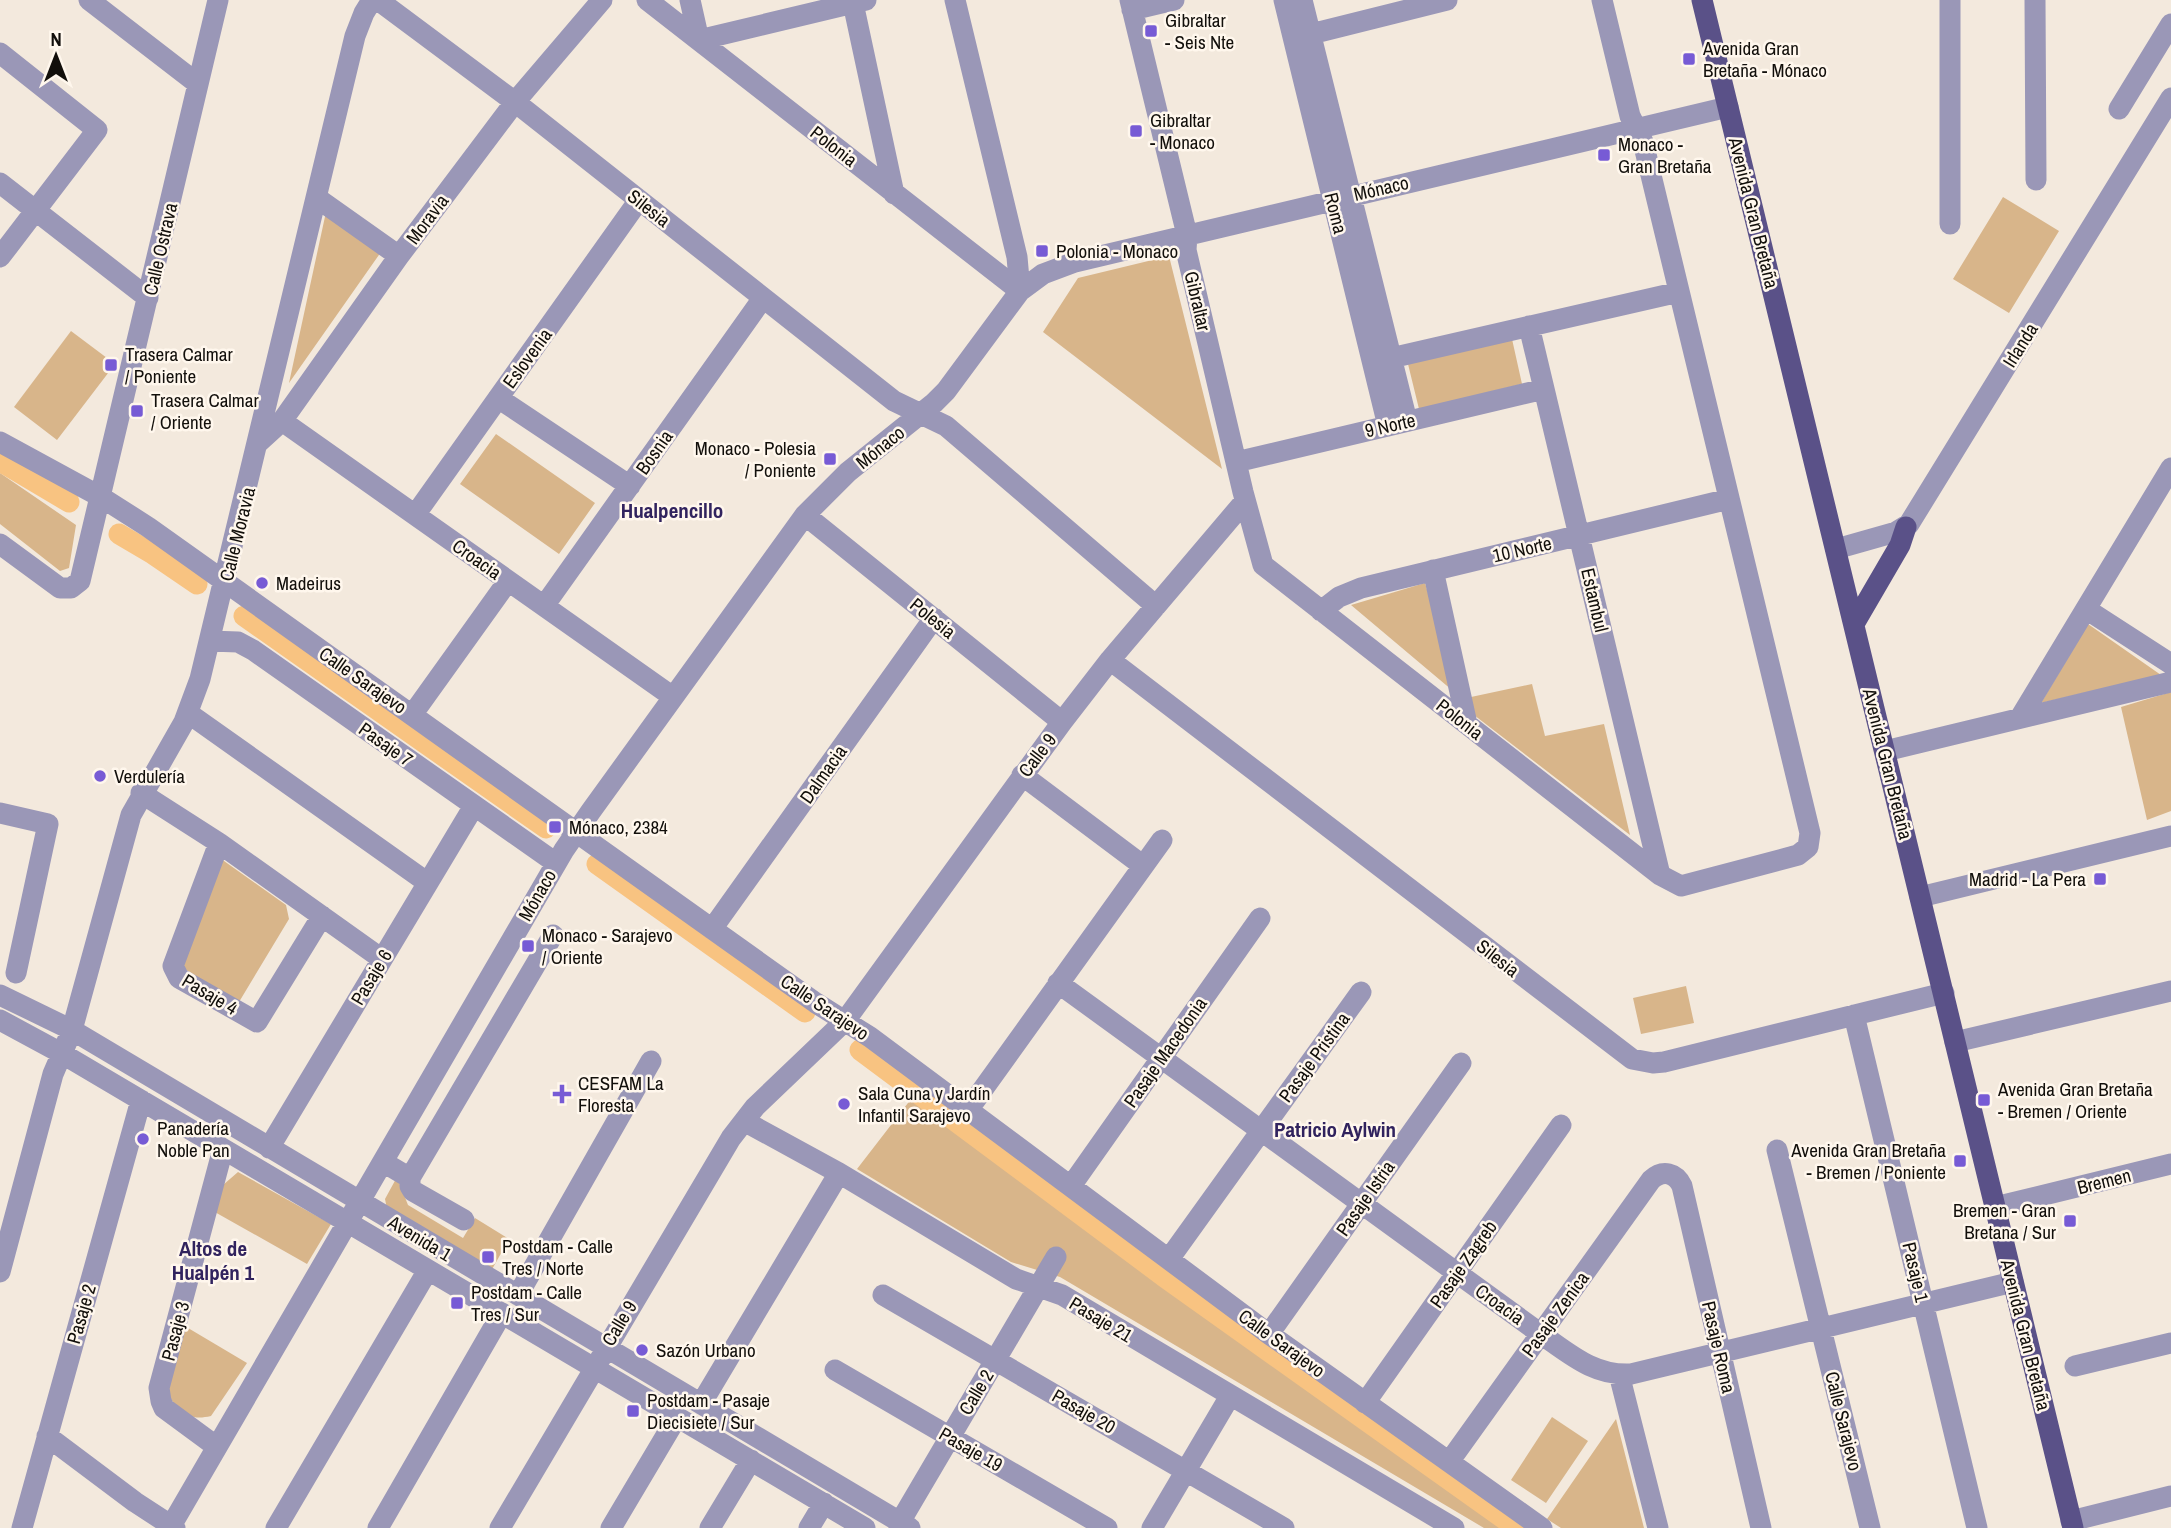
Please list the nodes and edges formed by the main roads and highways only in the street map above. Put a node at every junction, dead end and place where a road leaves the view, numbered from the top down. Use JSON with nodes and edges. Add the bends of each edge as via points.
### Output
{"nodes":[{"id":1,"x":1702,"y":0,"type":"edge"},
{"id":2,"x":1906,"y":527,"type":"road end"},
{"id":3,"x":1854,"y":624,"type":"junction"},
{"id":4,"x":2072,"y":1525,"type":"edge"}],
"edges":[{"from":1,"to":3,"type":"main road","name":"Avenida Gran Bretaña"},
{"from":2,"to":3,"type":"main road"},
{"from":3,"to":4,"type":"main road","name":"Avenida Gran Bretaña"}]}
